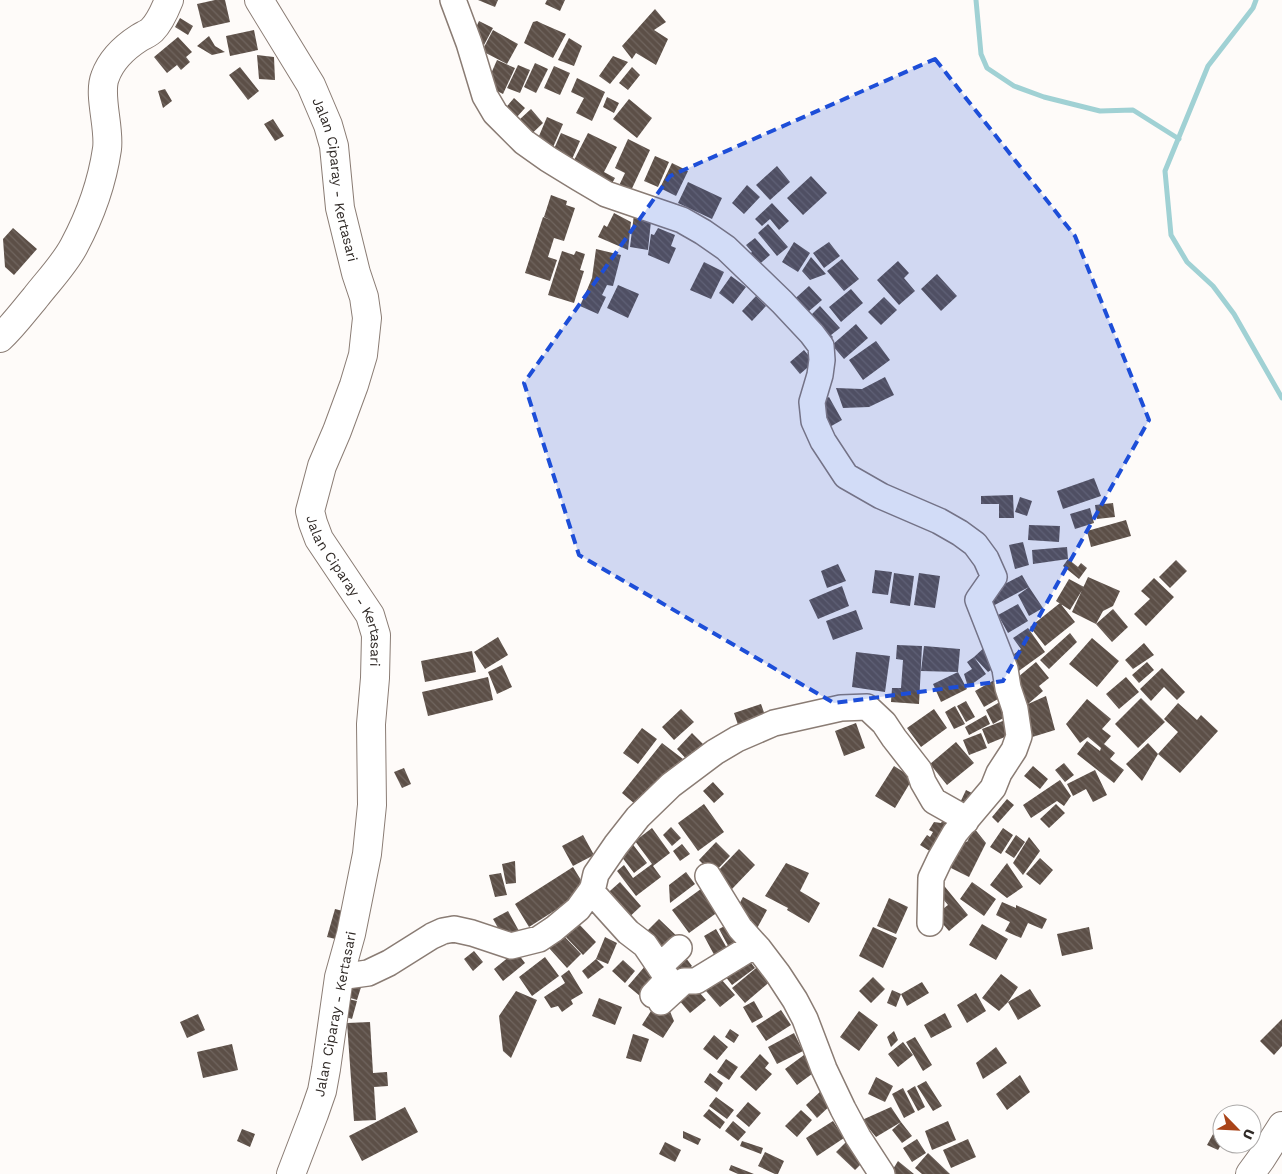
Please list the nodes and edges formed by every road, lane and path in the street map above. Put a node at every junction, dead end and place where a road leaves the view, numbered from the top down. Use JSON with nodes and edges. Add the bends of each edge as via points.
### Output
{"nodes":[{"id":1,"x":170,"y":0,"type":"edge"},
{"id":2,"x":259,"y":0,"type":"edge"},
{"id":3,"x":453,"y":0,"type":"edge"},
{"id":4,"x":0,"y":338,"type":"edge"},
{"id":5,"x":966,"y":821,"type":"junction"},
{"id":6,"x":708,"y":876,"type":"dead end"},
{"id":7,"x":591,"y":891,"type":"junction"},
{"id":8,"x":930,"y":923,"type":"dead end"},
{"id":9,"x":756,"y":945,"type":"junction"},
{"id":10,"x":693,"y":960,"type":"junction"},
{"id":11,"x":660,"y":966,"type":"junction"},
{"id":12,"x":340,"y":977,"type":"junction"},
{"id":13,"x":1282,"y":1126,"type":"edge"},
{"id":14,"x":291,"y":1174,"type":"edge"},
{"id":15,"x":882,"y":1174,"type":"edge"},
{"id":16,"x":1250,"y":1174,"type":"edge"}],
"edges":[{"from":1,"to":4,"type":"main road","via":[[152,30],[138,38],[111,63],[104,79],[107,148],[100,186],[74,247]]},
{"from":2,"to":12,"type":"main road","name":"Jalan Ciparay - Kertasari","via":[[311,85],[328,125],[334,146],[340,208],[367,318],[357,377],[322,466],[310,511],[319,539],[370,615],[376,636],[371,724],[372,805],[367,854]]},
{"from":3,"to":5,"type":"street","via":[[486,96],[495,113],[524,142],[606,194],[682,220],[726,248],[782,302],[821,346],[820,375],[812,402],[814,421],[823,442],[846,476],[960,533],[975,544],[986,559],[994,577],[978,600],[1005,669],[1019,736],[992,788]]},
{"from":5,"to":7,"type":"street","via":[[934,801],[919,770],[884,723],[867,707],[841,708],[774,724],[737,738],[715,752],[671,786],[638,818],[596,874]]},
{"from":5,"to":8,"type":"street","via":[[955,833],[931,878]]},
{"from":6,"to":9,"type":"street","via":[[740,928]]},
{"from":7,"to":11,"type":"street","via":[[628,932],[645,945]]},
{"from":7,"to":12,"type":"street","via":[[578,908],[539,939],[510,946],[472,933],[454,929],[443,931],[368,973]]},
{"from":9,"to":10,"type":"street"},
{"from":9,"to":15,"type":"street","via":[[805,1018],[843,1110]]},
{"from":10,"to":11,"type":"street"},
{"from":10,"to":11,"type":"street","via":[[696,981],[684,981],[656,1000],[668,979]]},
{"from":12,"to":14,"type":"main road","name":"Jalan Ciparay - Kertasari","via":[[322,1091]]},
{"from":13,"to":16,"type":"main road"}]}
